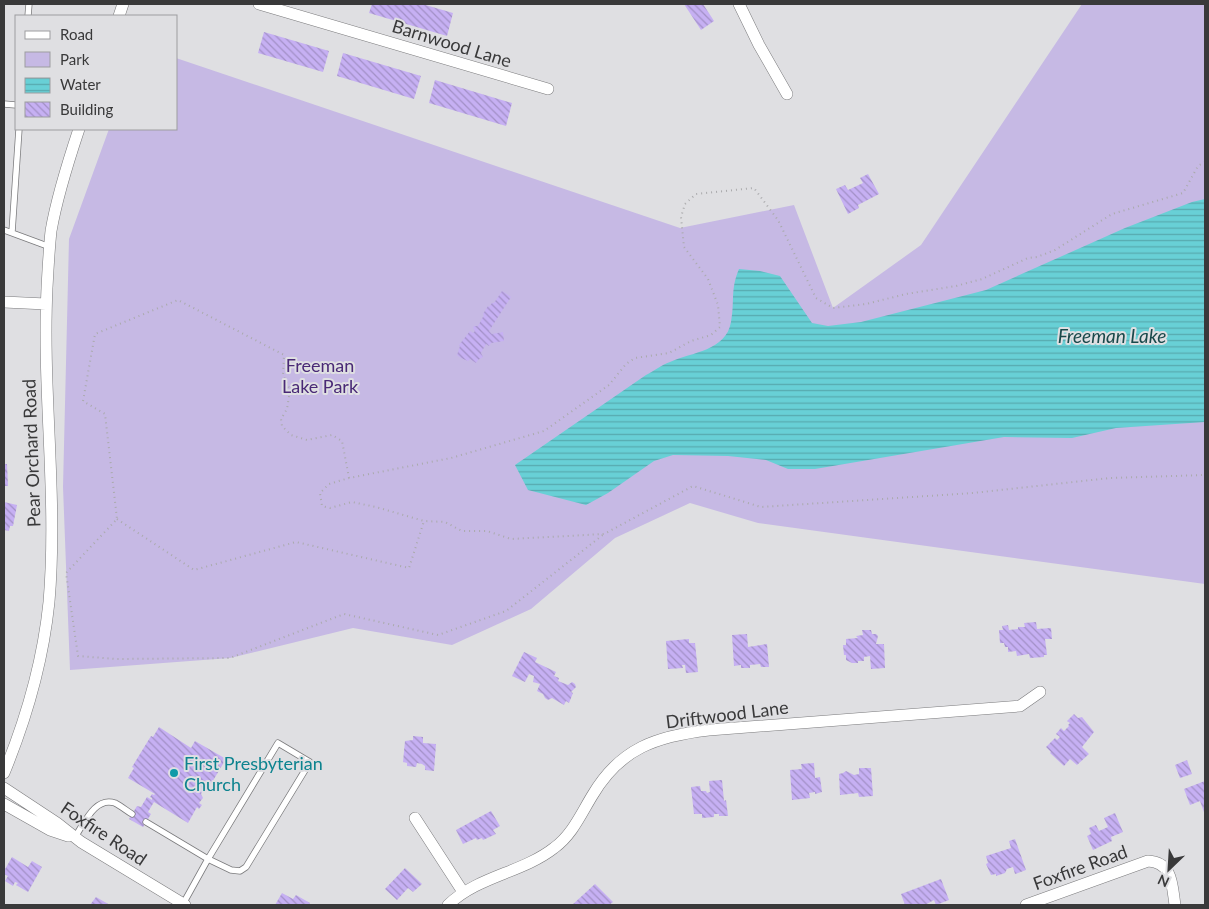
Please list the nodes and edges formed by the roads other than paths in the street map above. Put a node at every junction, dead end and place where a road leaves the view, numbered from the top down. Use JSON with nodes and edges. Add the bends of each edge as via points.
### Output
{"nodes":[{"id":1,"x":259,"y":4,"type":"edge"},
{"id":2,"x":739,"y":4,"type":"edge"},
{"id":3,"x":548,"y":89,"type":"dead end"},
{"id":4,"x":787,"y":94,"type":"dead end"},
{"id":5,"x":20,"y":130,"type":"edge"},
{"id":6,"x":79,"y":130,"type":"edge"},
{"id":7,"x":4,"y":230,"type":"edge"},
{"id":8,"x":12,"y":232,"type":"junction"},
{"id":9,"x":50,"y":247,"type":"junction"},
{"id":10,"x":4,"y":302,"type":"edge"},
{"id":11,"x":46,"y":304,"type":"junction"},
{"id":12,"x":1040,"y":692,"type":"dead end"},
{"id":13,"x":4,"y":773,"type":"edge"},
{"id":14,"x":4,"y":788,"type":"edge"},
{"id":15,"x":4,"y":804,"type":"edge"},
{"id":16,"x":132,"y":814,"type":"dead end"},
{"id":17,"x":415,"y":818,"type":"dead end"},
{"id":18,"x":146,"y":822,"type":"dead end"},
{"id":19,"x":74,"y":838,"type":"junction"},
{"id":20,"x":208,"y":859,"type":"junction"},
{"id":21,"x":463,"y":892,"type":"junction"},
{"id":22,"x":184,"y":905,"type":"edge"},
{"id":23,"x":448,"y":905,"type":"edge"},
{"id":24,"x":1026,"y":905,"type":"edge"},
{"id":25,"x":1175,"y":905,"type":"edge"}],
"edges":[{"from":1,"to":3,"type":"street","name":"Barnwood Lane"},
{"from":2,"to":4,"type":"street"},
{"from":5,"to":8,"type":"lane"},
{"from":6,"to":9,"type":"street","name":"Pear Orchard Road","via":[[57,203]]},
{"from":7,"to":8,"type":"lane"},
{"from":8,"to":9,"type":"lane"},
{"from":9,"to":11,"type":"street","name":"Pear Orchard Road"},
{"from":10,"to":11,"type":"street"},
{"from":11,"to":13,"type":"street","name":"Pear Orchard Road","via":[[51,536],[49,600],[38,673]]},
{"from":12,"to":21,"type":"street","name":"Driftwood Lane","via":[[1020,706],[709,730],[651,742],[629,754],[611,770],[572,830],[556,846],[540,858]]},
{"from":14,"to":19,"type":"street","name":"Foxfire Road"},
{"from":15,"to":19,"type":"street","via":[[50,830]]},
{"from":16,"to":19,"type":"lane","via":[[115,804],[99,804]]},
{"from":17,"to":21,"type":"street"},
{"from":18,"to":20,"type":"lane"},
{"from":19,"to":22,"type":"street","name":"Foxfire Road"},
{"from":20,"to":20,"type":"lane","via":[[231,870],[240,871],[246,867],[310,762],[278,743]]},
{"from":20,"to":22,"type":"lane"},
{"from":21,"to":23,"type":"street","name":"Driftwood Lane"},
{"from":24,"to":25,"type":"street","name":"Foxfire Road","via":[[1148,861],[1162,864],[1167,870]]}]}
